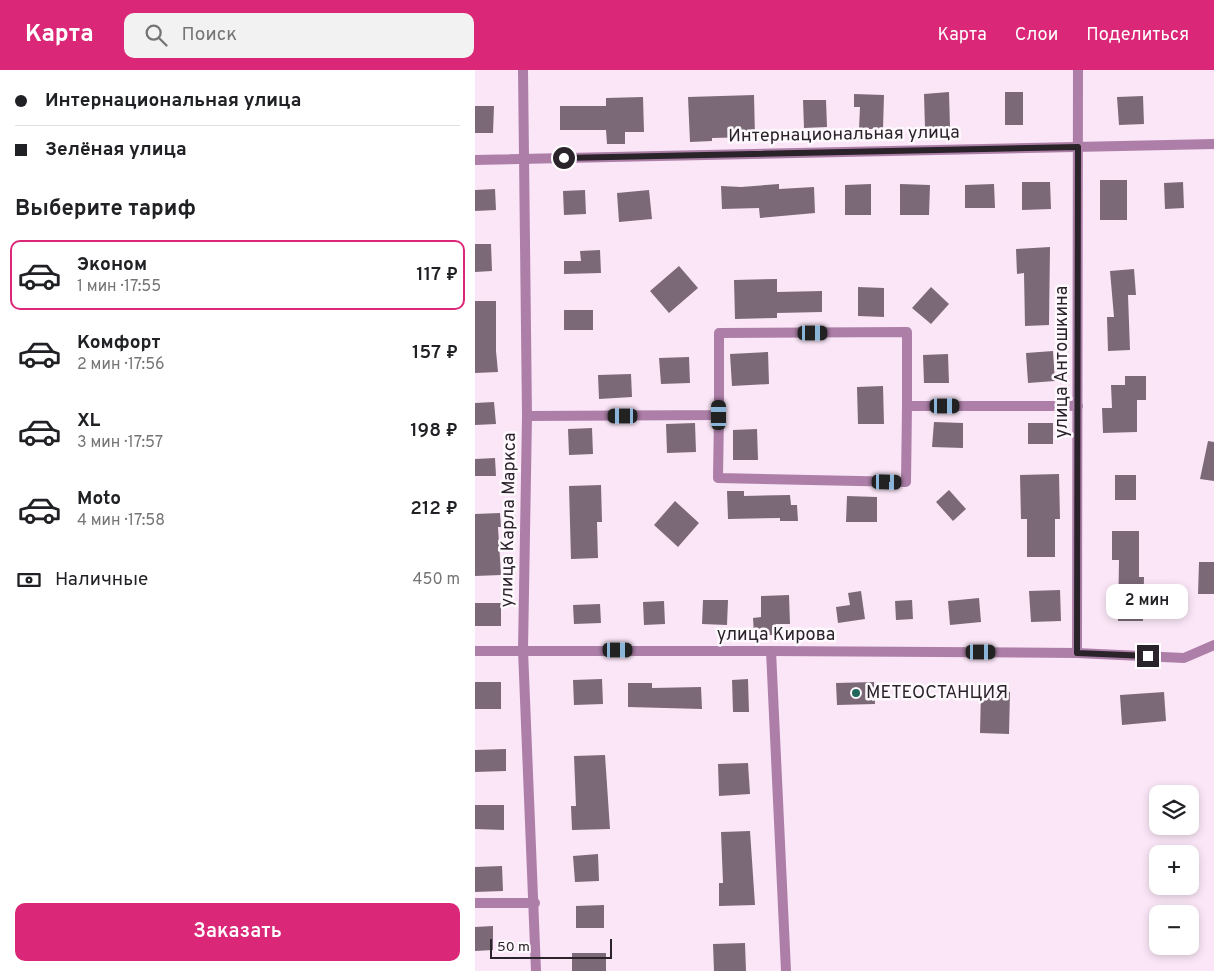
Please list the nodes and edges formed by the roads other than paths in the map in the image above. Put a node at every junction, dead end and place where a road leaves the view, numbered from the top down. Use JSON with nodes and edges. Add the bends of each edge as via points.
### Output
{"nodes":[{"id":1,"x":523,"y":70,"type":"edge"},
{"id":2,"x":1078,"y":70,"type":"edge"},
{"id":3,"x":1214,"y":144,"type":"edge"},
{"id":4,"x":1078,"y":147,"type":"junction"},
{"id":5,"x":525,"y":159,"type":"junction"},
{"id":6,"x":475,"y":160,"type":"edge"},
{"id":7,"x":907,"y":406,"type":"junction"},
{"id":8,"x":1078,"y":406,"type":"junction"},
{"id":9,"x":719,"y":415,"type":"junction"},
{"id":10,"x":527,"y":416,"type":"junction"},
{"id":11,"x":1214,"y":645,"type":"edge"},
{"id":12,"x":523,"y":650,"type":"junction"},
{"id":13,"x":771,"y":650,"type":"junction"},
{"id":14,"x":475,"y":651,"type":"edge"},
{"id":15,"x":1077,"y":653,"type":"junction"},
{"id":16,"x":475,"y":903,"type":"edge"},
{"id":17,"x":535,"y":903,"type":"junction"},
{"id":18,"x":536,"y":971,"type":"edge"},
{"id":19,"x":786,"y":971,"type":"edge"}],
"edges":[{"from":1,"to":5,"type":"street","name":"улица Карла Маркса"},
{"from":2,"to":4,"type":"street","name":"улица Антошкина"},
{"from":3,"to":4,"type":"street","name":"Интернациональная улица"},
{"from":4,"to":5,"type":"street","name":"Интернациональная улица"},
{"from":4,"to":8,"type":"street","name":"улица Антошкина"},
{"from":5,"to":6,"type":"street","name":"Интернациональная улица"},
{"from":5,"to":10,"type":"street","name":"улица Карла Маркса"},
{"from":7,"to":8,"type":"street"},
{"from":7,"to":9,"type":"street","via":[[906,482],[717,478]]},
{"from":7,"to":9,"type":"street","via":[[907,332],[719,333]]},
{"from":8,"to":15,"type":"street","name":"улица Антошкина"},
{"from":9,"to":10,"type":"street"},
{"from":10,"to":12,"type":"street","name":"улица Карла Маркса"},
{"from":11,"to":15,"type":"street","name":"улица Кирова","via":[[1184,658]]},
{"from":12,"to":13,"type":"street","name":"улица Кирова"},
{"from":12,"to":14,"type":"street","name":"улица Кирова"},
{"from":12,"to":17,"type":"street","name":"улица Карла Маркса"},
{"from":13,"to":15,"type":"street","name":"улица Кирова"},
{"from":13,"to":19,"type":"street"},
{"from":16,"to":17,"type":"street"},
{"from":17,"to":18,"type":"street","name":"улица Карла Маркса"}]}
